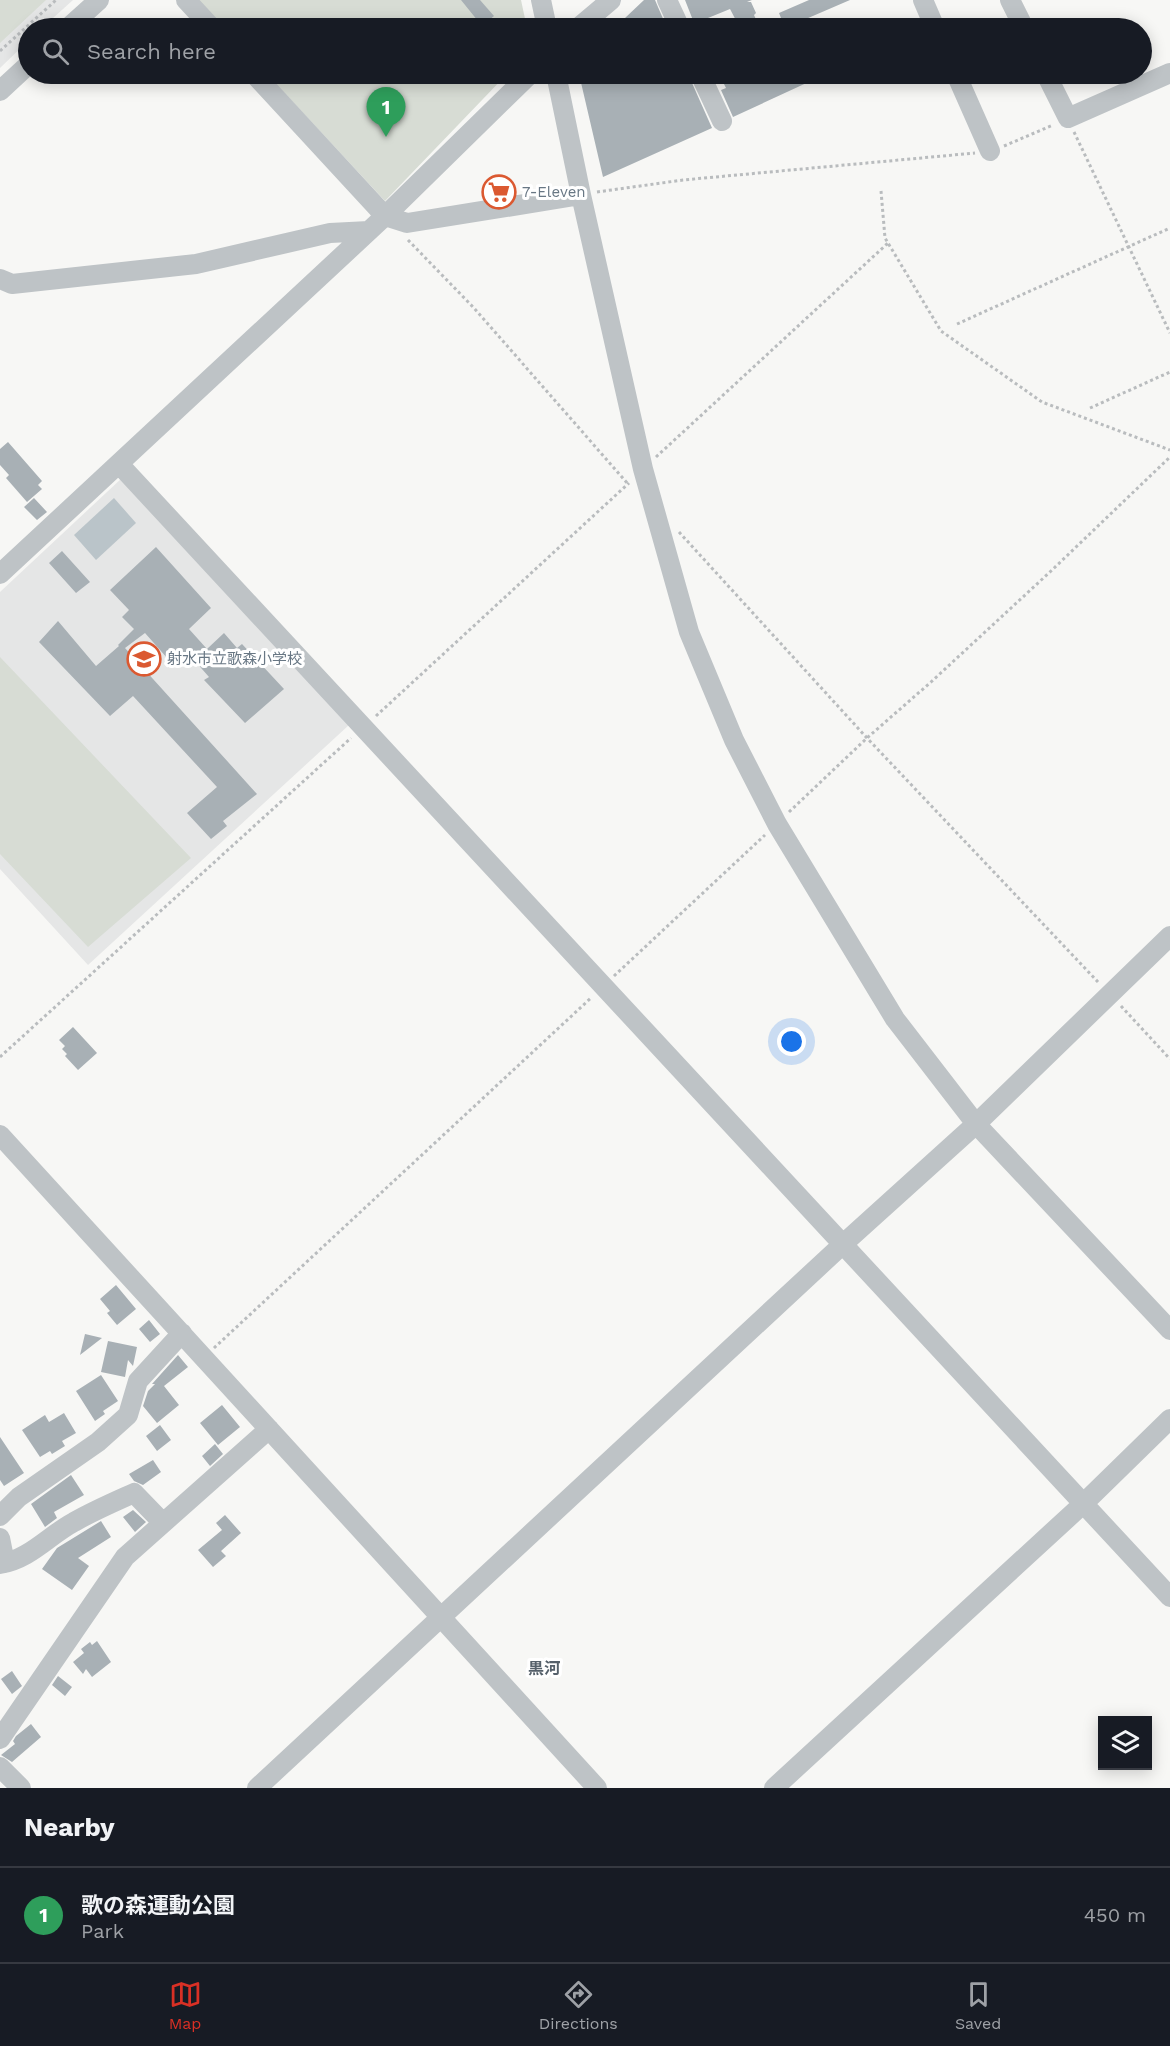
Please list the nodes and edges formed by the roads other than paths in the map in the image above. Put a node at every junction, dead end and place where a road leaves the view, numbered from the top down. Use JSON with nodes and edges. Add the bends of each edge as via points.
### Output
{"nodes":[{"id":1,"x":99,"y":0,"type":"edge"},
{"id":2,"x":186,"y":0,"type":"edge"},
{"id":3,"x":541,"y":0,"type":"edge"},
{"id":4,"x":611,"y":0,"type":"edge"},
{"id":5,"x":667,"y":0,"type":"edge"},
{"id":6,"x":923,"y":0,"type":"edge"},
{"id":7,"x":1010,"y":0,"type":"edge"},
{"id":8,"x":79,"y":18,"type":"edge"},
{"id":9,"x":203,"y":18,"type":"edge"},
{"id":10,"x":545,"y":18,"type":"edge"},
{"id":11,"x":590,"y":18,"type":"edge"},
{"id":12,"x":675,"y":18,"type":"edge"},
{"id":13,"x":931,"y":18,"type":"edge"},
{"id":14,"x":1019,"y":18,"type":"edge"},
{"id":15,"x":1170,"y":73,"type":"edge"},
{"id":16,"x":18,"y":74,"type":"edge"},
{"id":17,"x":1152,"y":81,"type":"edge"},
{"id":18,"x":263,"y":84,"type":"edge"},
{"id":19,"x":520,"y":84,"type":"edge"},
{"id":20,"x":558,"y":84,"type":"edge"},
{"id":21,"x":705,"y":84,"type":"edge"},
{"id":22,"x":960,"y":84,"type":"edge"},
{"id":23,"x":1051,"y":84,"type":"edge"},
{"id":24,"x":1145,"y":84,"type":"edge"},
{"id":25,"x":0,"y":91,"type":"edge"},
{"id":26,"x":722,"y":121,"type":"dead end"},
{"id":27,"x":990,"y":152,"type":"road end"},
{"id":28,"x":581,"y":195,"type":"junction"},
{"id":29,"x":385,"y":216,"type":"junction"},
{"id":30,"x":369,"y":231,"type":"junction"},
{"id":31,"x":0,"y":279,"type":"edge"},
{"id":32,"x":118,"y":464,"type":"junction"},
{"id":33,"x":0,"y":574,"type":"edge"},
{"id":34,"x":1170,"y":936,"type":"edge"},
{"id":35,"x":976,"y":1124,"type":"junction"},
{"id":36,"x":0,"y":1136,"type":"edge"},
{"id":37,"x":842,"y":1245,"type":"junction"},
{"id":38,"x":1170,"y":1330,"type":"edge"},
{"id":39,"x":182,"y":1333,"type":"junction"},
{"id":40,"x":1170,"y":1419,"type":"edge"},
{"id":41,"x":269,"y":1429,"type":"junction"},
{"id":42,"x":1084,"y":1503,"type":"junction"},
{"id":43,"x":0,"y":1516,"type":"edge"},
{"id":44,"x":163,"y":1522,"type":"junction"},
{"id":45,"x":0,"y":1538,"type":"edge"},
{"id":46,"x":2,"y":1564,"type":"edge"},
{"id":47,"x":1170,"y":1597,"type":"edge"},
{"id":48,"x":441,"y":1616,"type":"junction"},
{"id":49,"x":0,"y":1739,"type":"edge"},
{"id":50,"x":0,"y":1767,"type":"edge"},
{"id":51,"x":21,"y":1788,"type":"edge"},
{"id":52,"x":256,"y":1788,"type":"edge"},
{"id":53,"x":597,"y":1788,"type":"edge"},
{"id":54,"x":774,"y":1788,"type":"edge"}],
"edges":[{"from":1,"to":8,"type":"street"},
{"from":2,"to":9,"type":"street"},
{"from":3,"to":10,"type":"street"},
{"from":4,"to":11,"type":"street"},
{"from":5,"to":12,"type":"street"},
{"from":6,"to":13,"type":"street"},
{"from":7,"to":14,"type":"street"},
{"from":15,"to":17,"type":"street"},
{"from":16,"to":25,"type":"street"},
{"from":18,"to":29,"type":"street"},
{"from":19,"to":29,"type":"street"},
{"from":20,"to":28,"type":"street"},
{"from":21,"to":26,"type":"street"},
{"from":22,"to":27,"type":"street"},
{"from":23,"to":24,"type":"street","via":[[1068,118]]},
{"from":28,"to":29,"type":"street","via":[[407,223]]},
{"from":28,"to":35,"type":"street","via":[[643,469],[689,632],[734,740],[777,824],[895,1019]]},
{"from":29,"to":30,"type":"street"},
{"from":30,"to":31,"type":"street","via":[[330,233],[195,264],[12,284]]},
{"from":30,"to":32,"type":"street"},
{"from":32,"to":33,"type":"street"},
{"from":32,"to":37,"type":"street"},
{"from":34,"to":35,"type":"street"},
{"from":35,"to":37,"type":"street"},
{"from":35,"to":38,"type":"street"},
{"from":36,"to":39,"type":"street"},
{"from":37,"to":42,"type":"street"},
{"from":37,"to":48,"type":"street"},
{"from":39,"to":41,"type":"street"},
{"from":39,"to":43,"type":"street","via":[[138,1381],[128,1415],[98,1442],[19,1497]]},
{"from":40,"to":42,"type":"street"},
{"from":41,"to":44,"type":"street"},
{"from":41,"to":48,"type":"street"},
{"from":42,"to":47,"type":"street"},
{"from":42,"to":54,"type":"street"},
{"from":44,"to":46,"type":"street","via":[[134,1493],[72,1523],[26,1556]]},
{"from":44,"to":49,"type":"street","via":[[125,1557]]},
{"from":45,"to":46,"type":"street"},
{"from":48,"to":52,"type":"street"},
{"from":48,"to":53,"type":"street"},
{"from":50,"to":51,"type":"street"}]}
